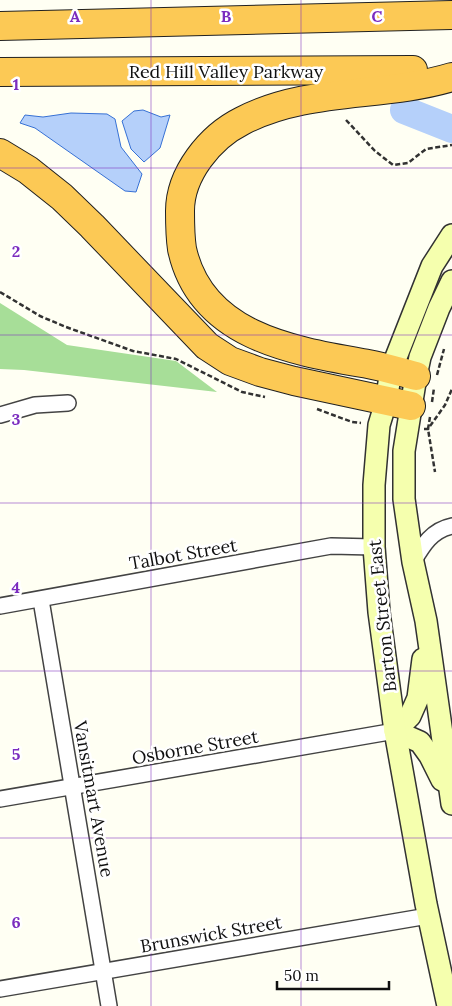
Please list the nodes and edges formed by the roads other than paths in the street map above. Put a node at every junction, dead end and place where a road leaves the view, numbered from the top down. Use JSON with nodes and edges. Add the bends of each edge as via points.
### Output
{"nodes":[{"id":1,"x":452,"y":15,"type":"edge"},
{"id":2,"x":0,"y":26,"type":"edge"},
{"id":3,"x":452,"y":70,"type":"edge"},
{"id":4,"x":0,"y":72,"type":"edge"},
{"id":5,"x":452,"y":77,"type":"edge"},
{"id":6,"x":0,"y":153,"type":"edge"},
{"id":7,"x":452,"y":235,"type":"edge"},
{"id":8,"x":452,"y":281,"type":"edge"},
{"id":9,"x":404,"y":373,"type":"junction"},
{"id":10,"x":68,"y":403,"type":"dead end"},
{"id":11,"x":392,"y":411,"type":"junction"},
{"id":12,"x":0,"y":415,"type":"edge"},
{"id":13,"x":448,"y":527,"type":"edge"},
{"id":14,"x":374,"y":547,"type":"junction"},
{"id":15,"x":413,"y":562,"type":"junction"},
{"id":16,"x":41,"y":600,"type":"junction"},
{"id":17,"x":0,"y":606,"type":"edge"},
{"id":18,"x":426,"y":621,"type":"junction"},
{"id":19,"x":446,"y":721,"type":"edge"},
{"id":20,"x":395,"y":731,"type":"junction"},
{"id":21,"x":73,"y":787,"type":"junction"},
{"id":22,"x":0,"y":799,"type":"edge"},
{"id":23,"x":452,"y":803,"type":"edge"},
{"id":24,"x":428,"y":916,"type":"junction"},
{"id":25,"x":104,"y":972,"type":"junction"},
{"id":26,"x":0,"y":989,"type":"edge"},
{"id":27,"x":110,"y":1006,"type":"edge"},
{"id":28,"x":448,"y":1006,"type":"edge"}],
"edges":[{"from":1,"to":2,"type":"highway"},
{"from":3,"to":4,"type":"highway","name":"Red Hill Valley Parkway"},
{"from":5,"to":9,"type":"highway","via":[[434,83],[322,96],[262,111],[214,141],[196,164],[180,207],[182,248],[189,271],[204,296],[222,316],[265,340],[341,361]]},
{"from":6,"to":11,"type":"highway","via":[[62,197],[206,346],[230,361],[260,372]]},
{"from":7,"to":9,"type":"main road","name":"Barton Street East","via":[[432,266]]},
{"from":8,"to":9,"type":"main road","name":"Barton Street East","via":[[420,357]]},
{"from":9,"to":11,"type":"main road","name":"Barton Street East"},
{"from":10,"to":12,"type":"street","via":[[34,405]]},
{"from":11,"to":14,"type":"main road","name":"Barton Street East","via":[[374,485]]},
{"from":11,"to":15,"type":"main road","name":"Barton Street East","via":[[404,451],[404,499]]},
{"from":13,"to":15,"type":"street","via":[[431,535]]},
{"from":14,"to":16,"type":"street","name":"Talbot Street","via":[[331,546]]},
{"from":14,"to":20,"type":"main road","name":"Barton Street East"},
{"from":15,"to":18,"type":"main road","name":"Barton Street East"},
{"from":16,"to":17,"type":"street","name":"Talbot Street"},
{"from":16,"to":21,"type":"street","name":"Vansitmart Avenue"},
{"from":18,"to":19,"type":"main road","name":"Barton Street East"},
{"from":18,"to":20,"type":"main road","via":[[418,698],[410,716]]},
{"from":19,"to":23,"type":"main road","name":"Barton Street East"},
{"from":20,"to":21,"type":"street","name":"Osborne Street"},
{"from":20,"to":23,"type":"main road","via":[[420,742]]},
{"from":20,"to":24,"type":"main road","name":"Barton Street East"},
{"from":21,"to":22,"type":"street","name":"Osborne Street"},
{"from":21,"to":25,"type":"street","name":"Vansitmart Avenue"},
{"from":24,"to":25,"type":"street","name":"Brunswick Street"},
{"from":24,"to":28,"type":"main road","name":"Barton Street East"},
{"from":25,"to":26,"type":"street","name":"Brunswick Street"},
{"from":25,"to":27,"type":"street","name":"Vansitmart Avenue"}]}
